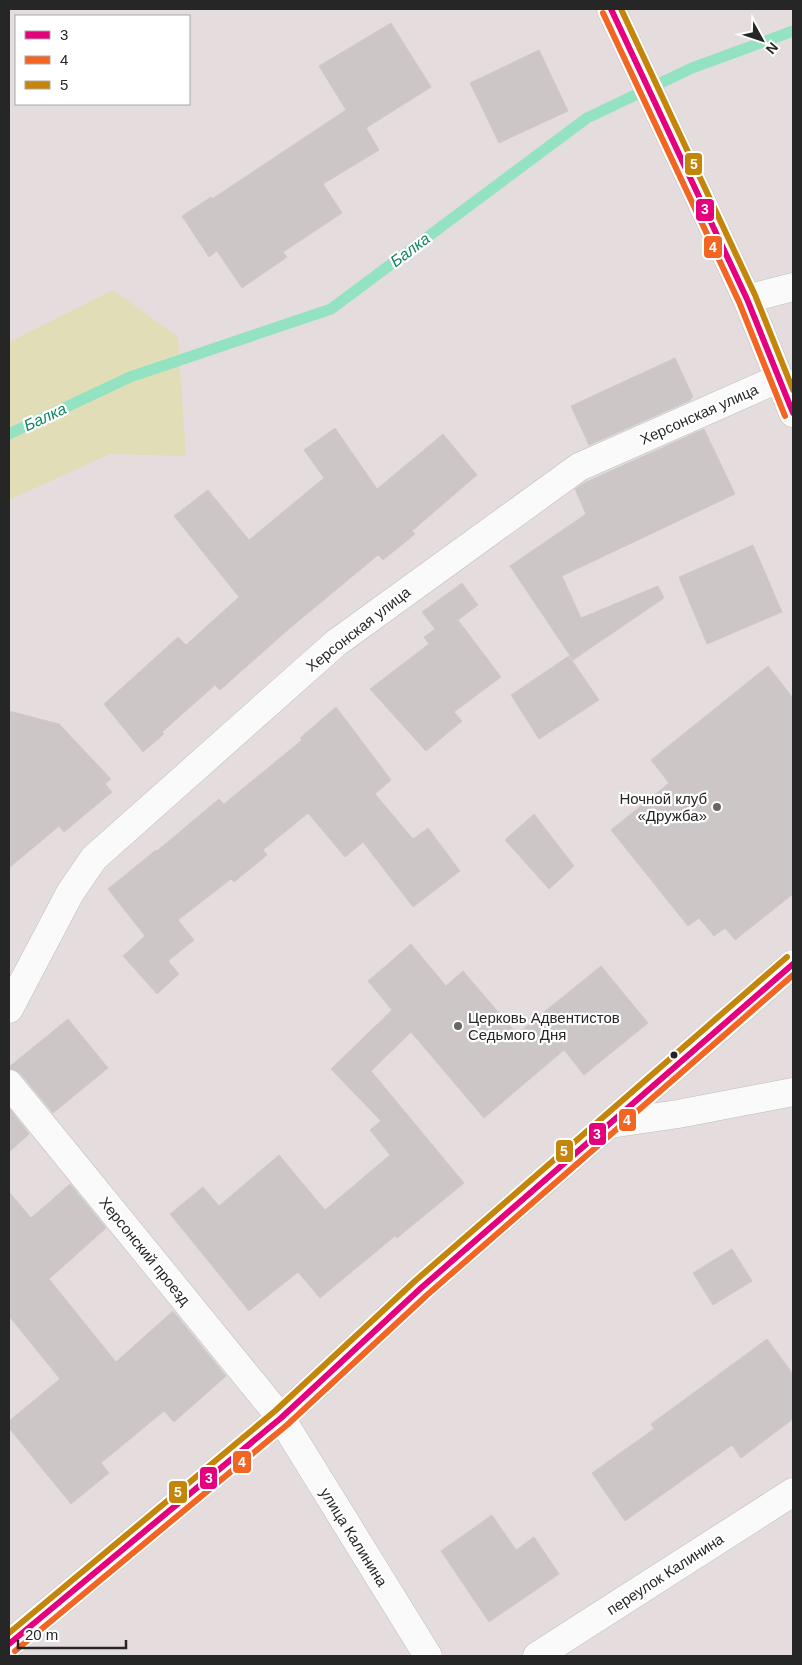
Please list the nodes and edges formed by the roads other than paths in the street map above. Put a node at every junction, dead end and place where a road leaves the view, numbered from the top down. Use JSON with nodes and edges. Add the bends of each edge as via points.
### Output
{"nodes":[{"id":1,"x":611,"y":9,"type":"edge"},
{"id":2,"x":793,"y":288,"type":"edge"},
{"id":3,"x":747,"y":299,"type":"junction"},
{"id":4,"x":780,"y":378,"type":"junction"},
{"id":5,"x":793,"y":413,"type":"edge"},
{"id":6,"x":793,"y":964,"type":"edge"},
{"id":7,"x":9,"y":1009,"type":"edge"},
{"id":8,"x":9,"y":1084,"type":"edge"},
{"id":9,"x":793,"y":1092,"type":"edge"},
{"id":10,"x":610,"y":1124,"type":"junction"},
{"id":11,"x":281,"y":1418,"type":"junction"},
{"id":12,"x":793,"y":1492,"type":"edge"},
{"id":13,"x":9,"y":1644,"type":"edge"},
{"id":14,"x":428,"y":1656,"type":"edge"},
{"id":15,"x":537,"y":1656,"type":"edge"}],
"edges":[{"from":1,"to":3,"type":"street"},
{"from":2,"to":3,"type":"street"},
{"from":3,"to":4,"type":"street"},
{"from":4,"to":5,"type":"street"},
{"from":4,"to":7,"type":"street","name":"Херсонская улица","via":[[579,468],[336,642],[94,858],[70,893]]},
{"from":6,"to":10,"type":"street"},
{"from":8,"to":11,"type":"street","name":"Херсонский проезд"},
{"from":9,"to":10,"type":"street"},
{"from":10,"to":11,"type":"street","via":[[421,1288]]},
{"from":11,"to":13,"type":"street"},
{"from":11,"to":14,"type":"street","name":"улица Калинина"},
{"from":12,"to":15,"type":"street","name":"переулок Калинина"}]}
